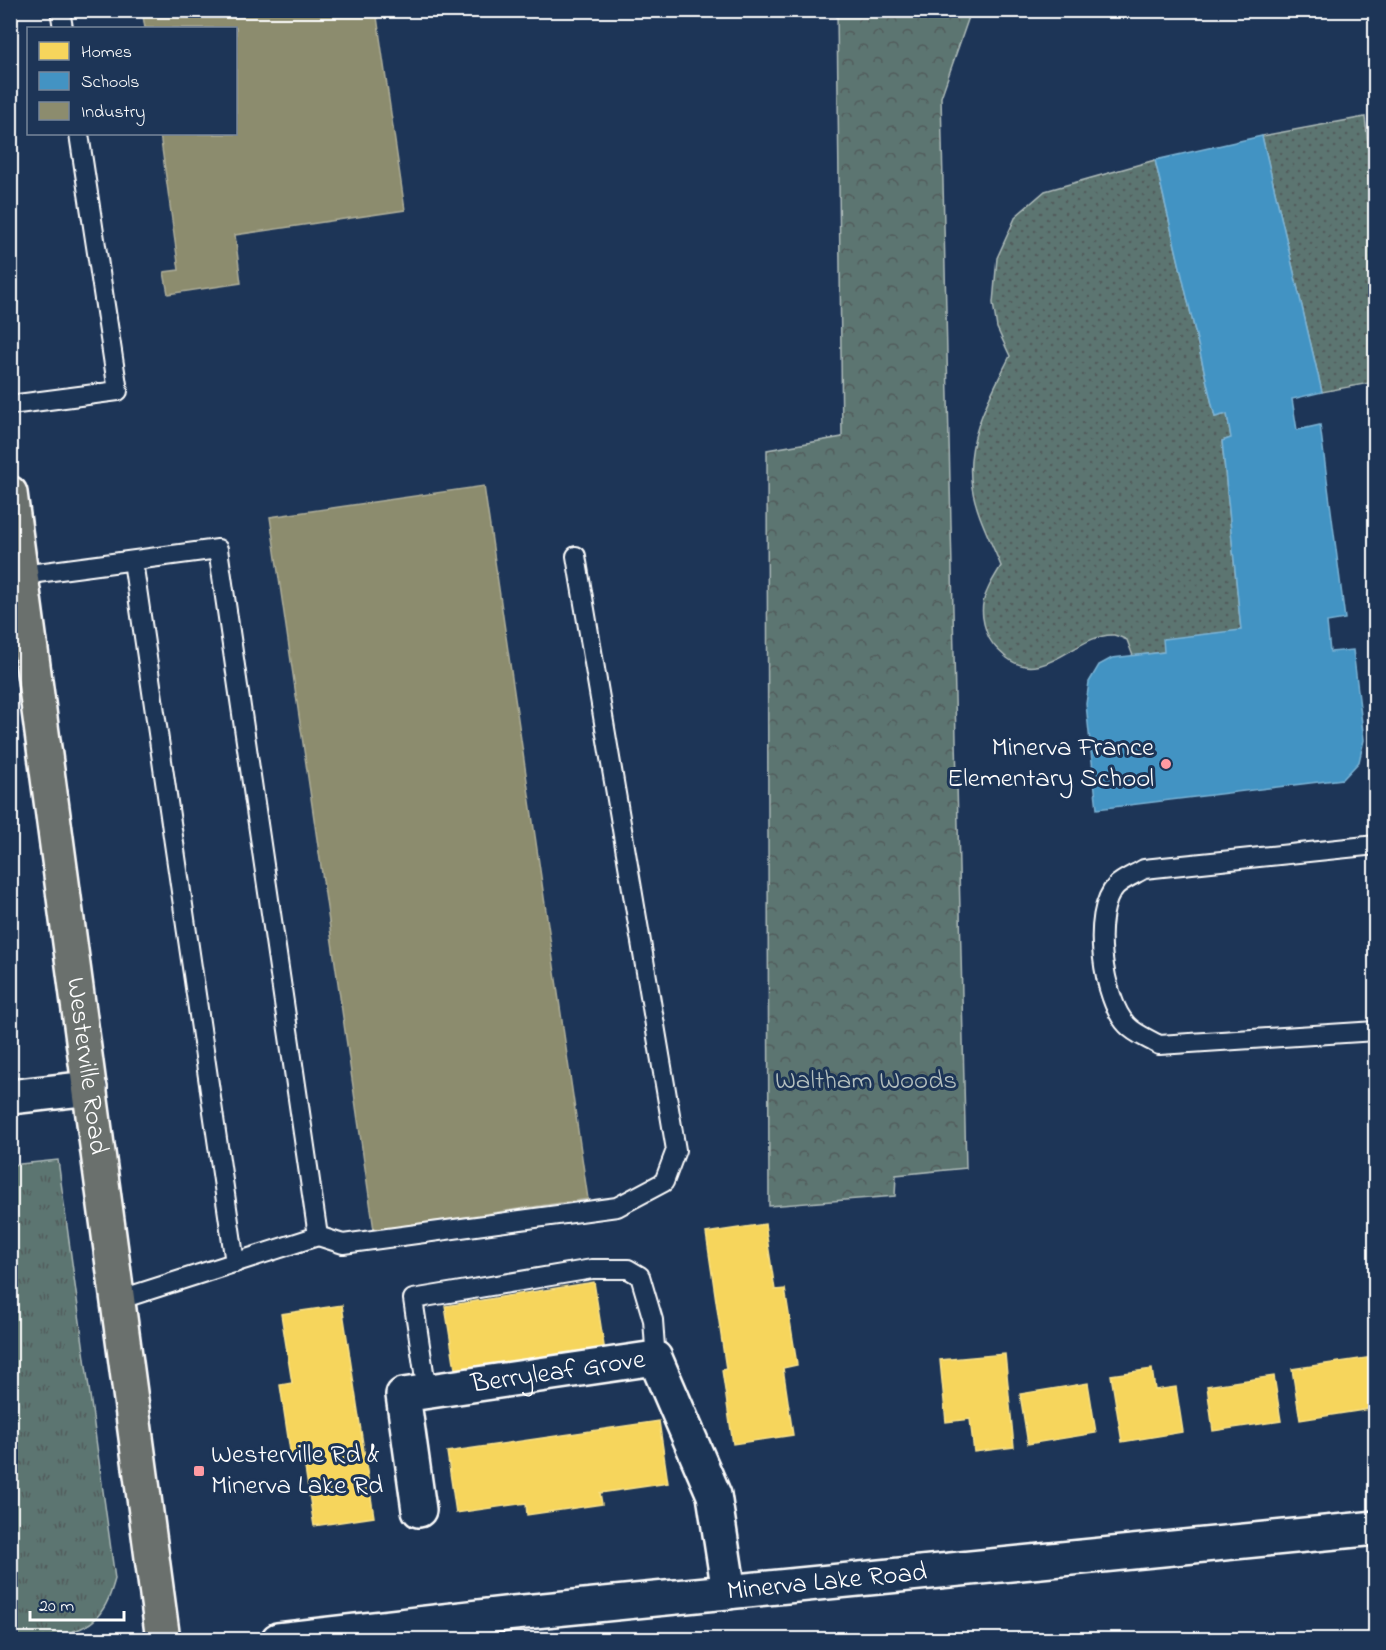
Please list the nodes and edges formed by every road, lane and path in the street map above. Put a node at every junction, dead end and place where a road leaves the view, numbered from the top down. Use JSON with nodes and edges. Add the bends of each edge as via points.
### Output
{"nodes":[{"id":1,"x":60,"y":10,"type":"edge"},
{"id":2,"x":63,"y":27,"type":"edge"},
{"id":3,"x":79,"y":135,"type":"edge"},
{"id":4,"x":10,"y":405,"type":"edge"},
{"id":5,"x":10,"y":493,"type":"edge"},
{"id":6,"x":576,"y":556,"type":"dead end"},
{"id":7,"x":133,"y":561,"type":"junction"},
{"id":8,"x":16,"y":576,"type":"edge"},
{"id":9,"x":1376,"y":845,"type":"edge"},
{"id":10,"x":1376,"y":1031,"type":"edge"},
{"id":11,"x":90,"y":1088,"type":"junction"},
{"id":12,"x":10,"y":1097,"type":"edge"},
{"id":13,"x":318,"y":1236,"type":"junction"},
{"id":14,"x":235,"y":1263,"type":"junction"},
{"id":15,"x":118,"y":1300,"type":"junction"},
{"id":16,"x":656,"y":1361,"type":"junction"},
{"id":17,"x":427,"y":1392,"type":"junction"},
{"id":18,"x":419,"y":1510,"type":"dead end"},
{"id":19,"x":1376,"y":1528,"type":"edge"},
{"id":20,"x":729,"y":1592,"type":"junction"},
{"id":21,"x":163,"y":1640,"type":"edge"},
{"id":22,"x":278,"y":1640,"type":"edge"}],
"edges":[{"from":1,"to":2,"type":"lane"},
{"from":3,"to":4,"type":"lane","via":[[118,391]]},
{"from":5,"to":8,"type":"main road","name":"Westerville Road"},
{"from":6,"to":13,"type":"lane","via":[[676,1150],[664,1182],[616,1207],[343,1244]]},
{"from":7,"to":8,"type":"lane"},
{"from":7,"to":13,"type":"lane","via":[[218,549]]},
{"from":7,"to":14,"type":"lane"},
{"from":8,"to":11,"type":"main road","name":"Westerville Road"},
{"from":9,"to":10,"type":"lane","via":[[1144,869],[1116,886],[1103,913],[1103,969],[1113,1005],[1128,1026],[1159,1045]]},
{"from":11,"to":12,"type":"street"},
{"from":11,"to":15,"type":"main road","name":"Westerville Road"},
{"from":13,"to":14,"type":"lane"},
{"from":14,"to":15,"type":"lane"},
{"from":15,"to":21,"type":"main road","name":"Westerville Road"},
{"from":16,"to":17,"type":"street","name":"Berryleaf Grove","via":[[655,1358]]},
{"from":16,"to":17,"type":"lane","via":[[653,1320],[640,1276],[628,1269],[592,1269],[413,1299]]},
{"from":16,"to":20,"type":"street","name":"Berryleaf Grove","via":[[714,1495]]},
{"from":17,"to":18,"type":"street","name":"Berryleaf Grove","via":[[403,1395]]},
{"from":19,"to":20,"type":"street","name":"Minerva Lake Road"},
{"from":20,"to":22,"type":"street","name":"Minerva Lake Road"}]}
